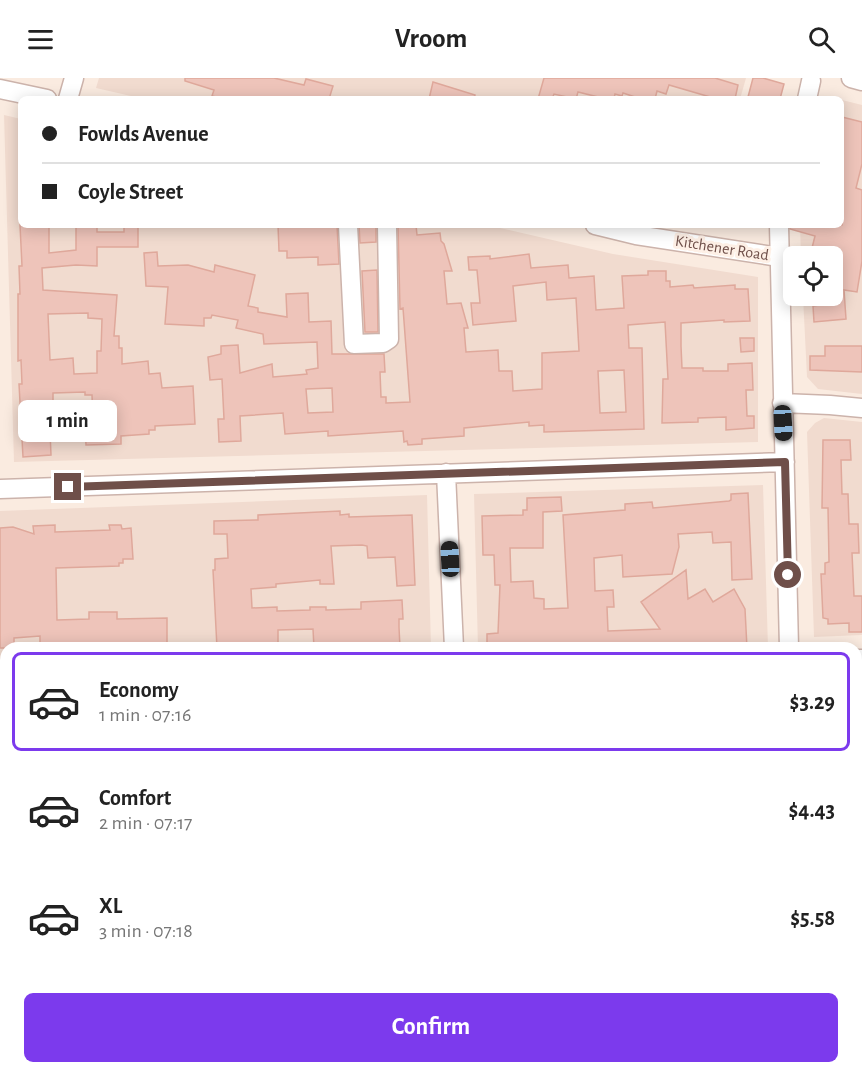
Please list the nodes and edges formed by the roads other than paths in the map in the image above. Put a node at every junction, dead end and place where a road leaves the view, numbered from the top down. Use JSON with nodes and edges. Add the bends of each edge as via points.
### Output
{"nodes":[{"id":1,"x":74,"y":78,"type":"edge"},
{"id":2,"x":851,"y":78,"type":"edge"},
{"id":3,"x":862,"y":81,"type":"edge"},
{"id":4,"x":0,"y":89,"type":"edge"},
{"id":5,"x":33,"y":96,"type":"edge"},
{"id":6,"x":69,"y":96,"type":"edge"},
{"id":7,"x":348,"y":228,"type":"edge"},
{"id":8,"x":387,"y":228,"type":"edge"},
{"id":9,"x":607,"y":228,"type":"edge"},
{"id":10,"x":779,"y":228,"type":"edge"},
{"id":11,"x":779,"y":257,"type":"junction"},
{"id":12,"x":782,"y":403,"type":"junction"},
{"id":13,"x":862,"y":408,"type":"edge"},
{"id":14,"x":785,"y":462,"type":"junction"},
{"id":15,"x":446,"y":473,"type":"junction"},
{"id":16,"x":0,"y":489,"type":"edge"},
{"id":17,"x":454,"y":642,"type":"edge"},
{"id":18,"x":789,"y":642,"type":"edge"}],
"edges":[{"from":1,"to":6,"type":"street"},
{"from":2,"to":3,"type":"street"},
{"from":4,"to":5,"type":"street"},
{"from":7,"to":8,"type":"street","via":[[354,344],[383,343],[388,339]]},
{"from":9,"to":11,"type":"street","name":"Kitchener Road"},
{"from":10,"to":11,"type":"street"},
{"from":11,"to":12,"type":"street"},
{"from":12,"to":13,"type":"street"},
{"from":12,"to":14,"type":"street"},
{"from":14,"to":15,"type":"street"},
{"from":14,"to":18,"type":"street"},
{"from":15,"to":16,"type":"street"},
{"from":15,"to":17,"type":"street"}]}
